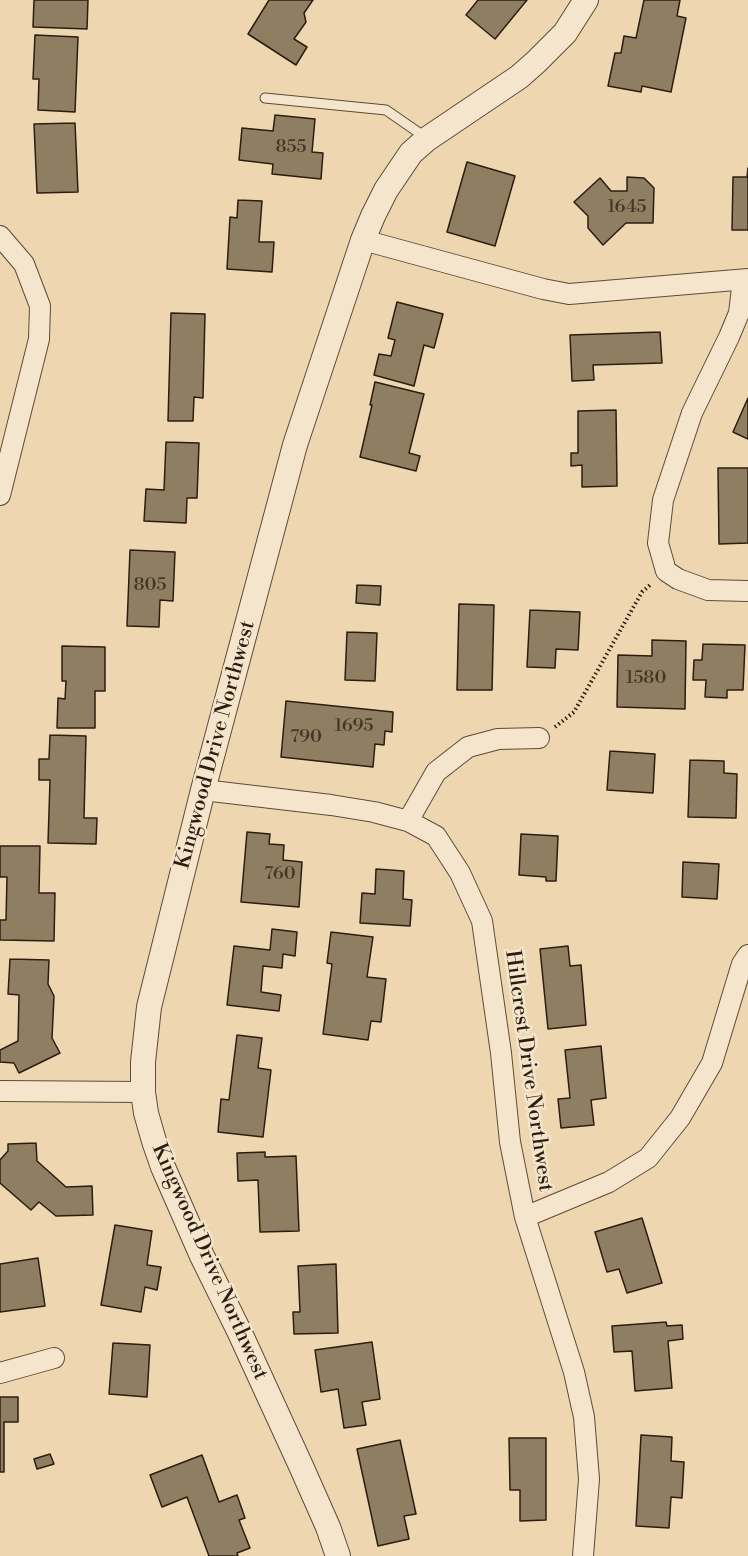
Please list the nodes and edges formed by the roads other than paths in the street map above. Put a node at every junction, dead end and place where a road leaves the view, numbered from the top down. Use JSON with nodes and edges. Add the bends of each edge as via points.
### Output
{"nodes":[{"id":1,"x":586,"y":0,"type":"edge"},
{"id":2,"x":265,"y":98,"type":"dead end"},
{"id":3,"x":427,"y":139,"type":"junction"},
{"id":4,"x":0,"y":236,"type":"edge"},
{"id":5,"x":363,"y":240,"type":"junction"},
{"id":6,"x":746,"y":279,"type":"edge"},
{"id":7,"x":0,"y":495,"type":"edge"},
{"id":8,"x":748,"y":591,"type":"edge"},
{"id":9,"x":539,"y":738,"type":"road end"},
{"id":10,"x":203,"y":790,"type":"junction"},
{"id":11,"x":408,"y":821,"type":"junction"},
{"id":12,"x":748,"y":955,"type":"edge"},
{"id":13,"x":0,"y":1091,"type":"edge"},
{"id":14,"x":143,"y":1092,"type":"junction"},
{"id":15,"x":525,"y":1217,"type":"junction"},
{"id":16,"x":54,"y":1358,"type":"dead end"},
{"id":17,"x":0,"y":1373,"type":"edge"},
{"id":18,"x":338,"y":1556,"type":"edge"},
{"id":19,"x":583,"y":1556,"type":"edge"}],
"edges":[{"from":1,"to":3,"type":"street","name":"Kingwood Drive Northwest","via":[[565,33],[519,77]]},
{"from":2,"to":3,"type":"lane","via":[[386,110]]},
{"from":3,"to":5,"type":"street","name":"Kingwood Drive Northwest","via":[[411,153],[386,190]]},
{"from":4,"to":7,"type":"street","via":[[24,264],[40,306],[39,339]]},
{"from":5,"to":6,"type":"street","via":[[569,294]]},
{"from":5,"to":10,"type":"street","name":"Kingwood Drive Northwest","via":[[295,445]]},
{"from":6,"to":8,"type":"street","via":[[739,313],[692,413],[663,501],[658,543],[666,571],[678,579],[708,590]]},
{"from":9,"to":11,"type":"street","via":[[498,739],[468,747],[436,772]]},
{"from":10,"to":11,"type":"street","name":"Hillcrest Drive Northwest","via":[[331,805]]},
{"from":10,"to":14,"type":"street","name":"Kingwood Drive Northwest","via":[[149,1007]]},
{"from":11,"to":15,"type":"street","name":"Hillcrest Drive Northwest","via":[[436,836],[460,873],[482,921],[510,1142]]},
{"from":12,"to":15,"type":"street","via":[[712,1063],[680,1118],[648,1158],[609,1182]]},
{"from":13,"to":14,"type":"street"},
{"from":14,"to":18,"type":"street","name":"Kingwood Drive Northwest","via":[[163,1167],[301,1466]]},
{"from":15,"to":19,"type":"street","name":"Hillcrest Drive Northwest","via":[[574,1372],[584,1417],[588,1479]]},
{"from":16,"to":17,"type":"street"}]}
